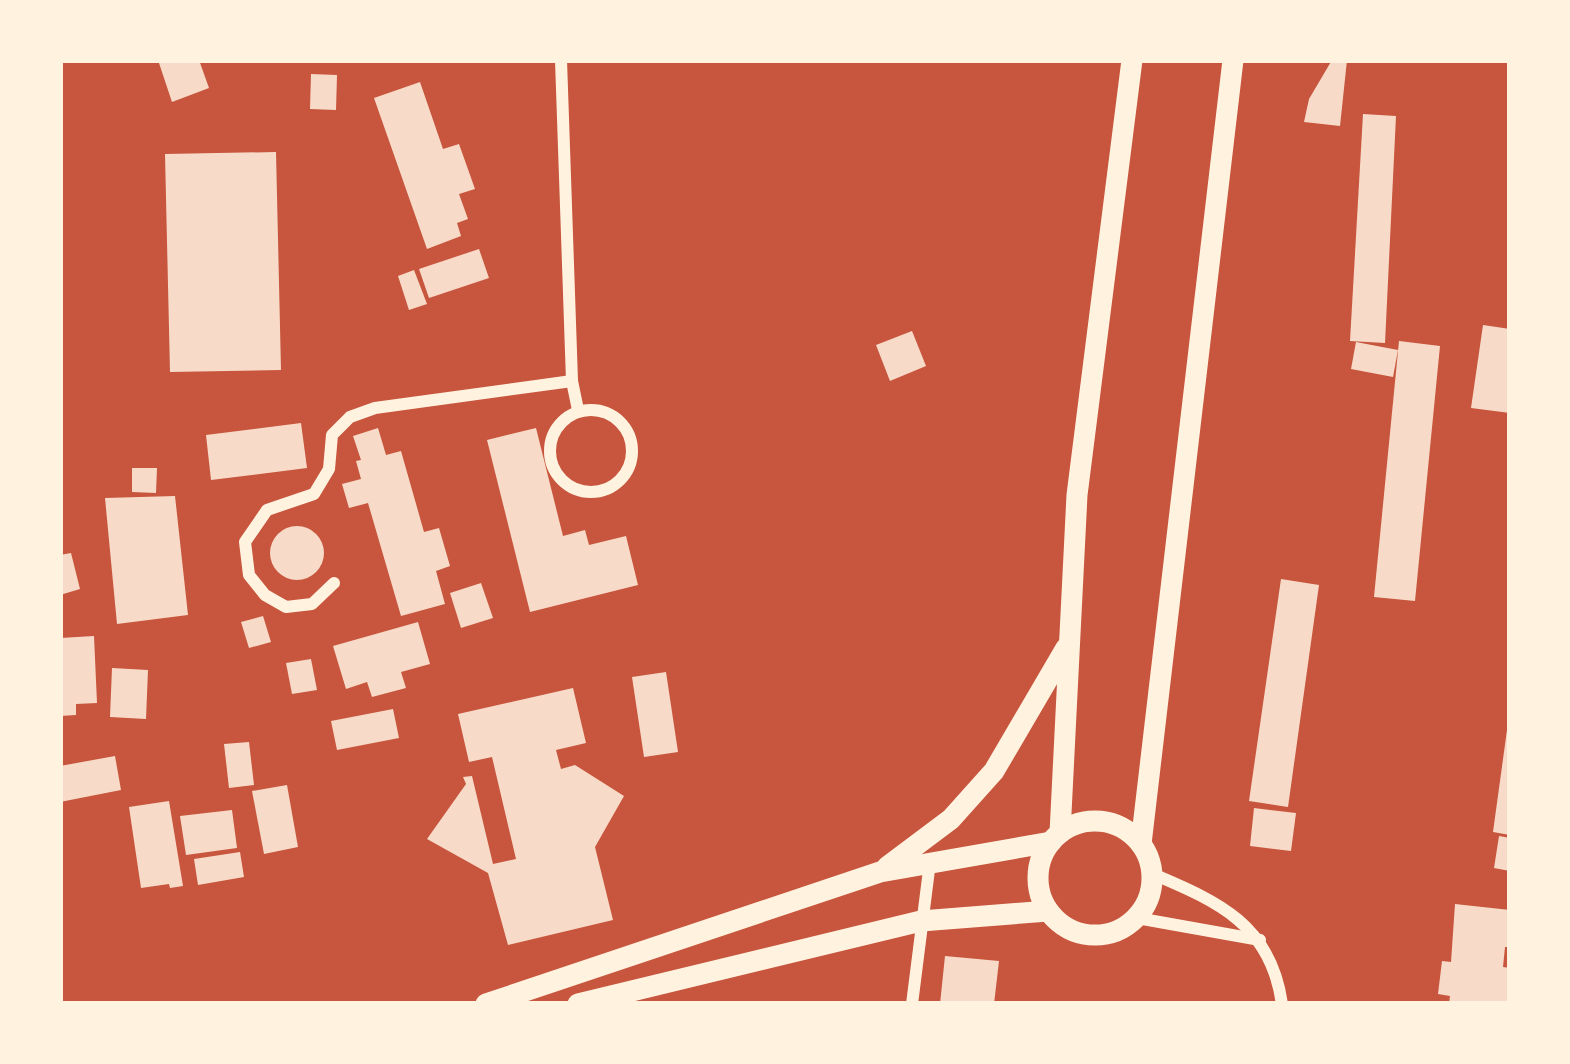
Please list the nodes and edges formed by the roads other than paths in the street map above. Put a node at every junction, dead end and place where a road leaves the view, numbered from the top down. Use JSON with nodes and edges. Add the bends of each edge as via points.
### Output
{"nodes":[{"id":1,"x":561,"y":60,"type":"edge"},
{"id":2,"x":1132,"y":60,"type":"edge"},
{"id":3,"x":1233,"y":60,"type":"edge"},
{"id":4,"x":572,"y":381,"type":"junction"},
{"id":5,"x":578,"y":410,"type":"junction"},
{"id":6,"x":334,"y":583,"type":"dead end"},
{"id":7,"x":1069,"y":643,"type":"junction"},
{"id":8,"x":1055,"y":837,"type":"junction"},
{"id":9,"x":1141,"y":844,"type":"junction"},
{"id":10,"x":931,"y":862,"type":"junction"},
{"id":11,"x":880,"y":872,"type":"junction"},
{"id":12,"x":1153,"y":874,"type":"junction"},
{"id":13,"x":1048,"y":911,"type":"junction"},
{"id":14,"x":1136,"y":918,"type":"junction"},
{"id":15,"x":921,"y":921,"type":"junction"},
{"id":16,"x":1262,"y":940,"type":"junction"},
{"id":17,"x":486,"y":1004,"type":"edge"},
{"id":18,"x":578,"y":1004,"type":"edge"},
{"id":19,"x":912,"y":1004,"type":"edge"},
{"id":20,"x":1282,"y":1004,"type":"edge"}],
"edges":[{"from":1,"to":4,"type":"street"},
{"from":2,"to":7,"type":"street","via":[[1077,495]]},
{"from":3,"to":9,"type":"street"},
{"from":4,"to":5,"type":"street"},
{"from":4,"to":6,"type":"street","via":[[350,417],[332,435],[329,469],[314,494],[267,510],[245,542],[249,574],[286,607],[312,604]]},
{"from":5,"to":5,"type":"street","via":[[553,432],[551,464],[573,489],[605,491],[630,470],[632,437],[610,412]]},
{"from":7,"to":8,"type":"street"},
{"from":7,"to":11,"type":"street","via":[[994,771],[951,819]]},
{"from":8,"to":9,"type":"street","via":[[1093,820],[1128,830]]},
{"from":8,"to":10,"type":"street"},
{"from":8,"to":13,"type":"street","via":[[1038,876]]},
{"from":9,"to":12,"type":"street"},
{"from":10,"to":11,"type":"street"},
{"from":10,"to":15,"type":"street"},
{"from":11,"to":17,"type":"street"},
{"from":12,"to":14,"type":"street"},
{"from":12,"to":16,"type":"street","via":[[1211,899]]},
{"from":13,"to":14,"type":"street","via":[[1070,930],[1098,936]]},
{"from":13,"to":15,"type":"street"},
{"from":14,"to":16,"type":"street"},
{"from":15,"to":18,"type":"street"},
{"from":15,"to":19,"type":"street"},
{"from":16,"to":20,"type":"street"}]}
